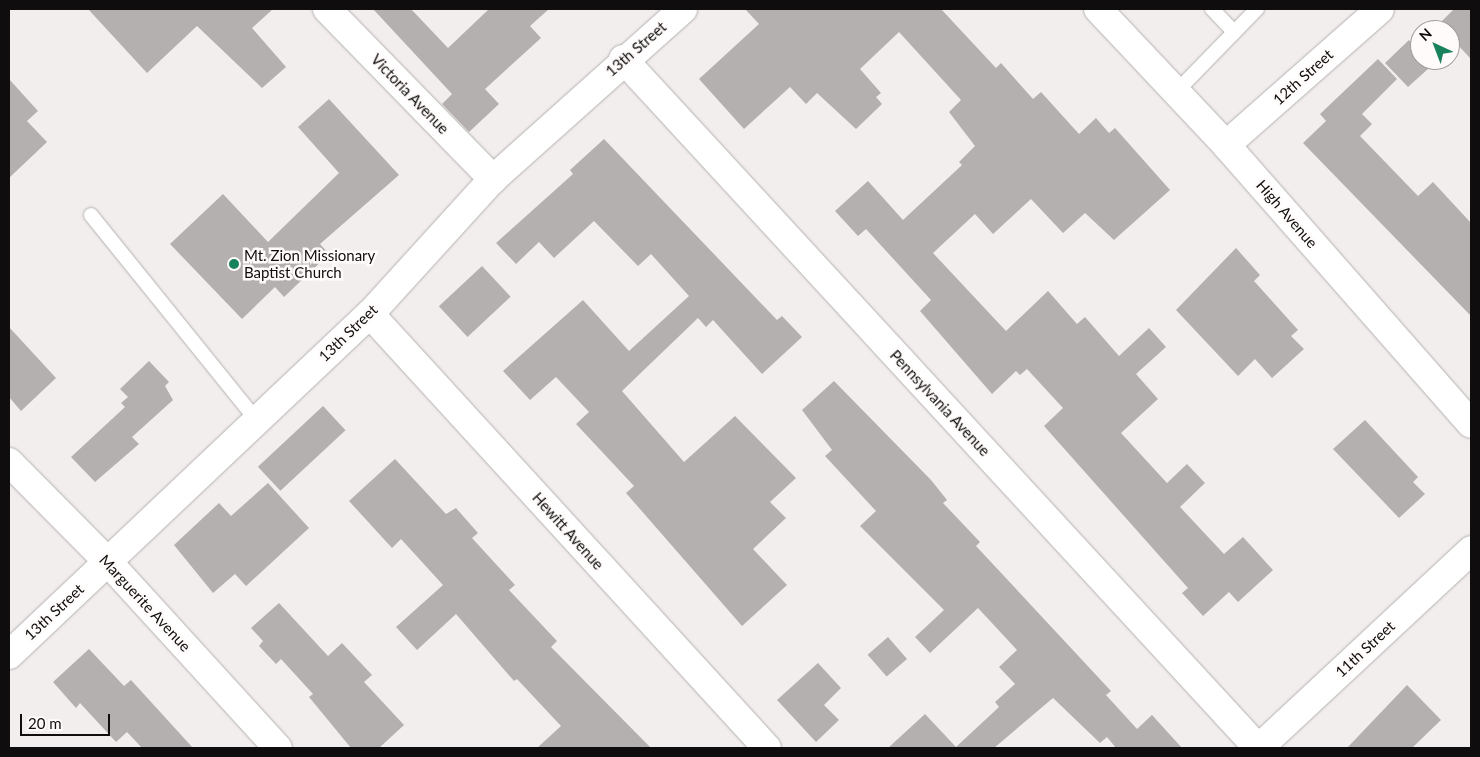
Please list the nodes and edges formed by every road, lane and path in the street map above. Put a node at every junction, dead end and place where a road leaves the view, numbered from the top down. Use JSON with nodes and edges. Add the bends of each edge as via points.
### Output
{"nodes":[{"id":1,"x":327,"y":9,"type":"edge"},
{"id":2,"x":683,"y":9,"type":"edge"},
{"id":3,"x":1098,"y":9,"type":"edge"},
{"id":4,"x":1212,"y":9,"type":"edge"},
{"id":5,"x":1257,"y":9,"type":"edge"},
{"id":6,"x":1380,"y":9,"type":"edge"},
{"id":7,"x":1234,"y":32,"type":"junction"},
{"id":8,"x":623,"y":59,"type":"junction"},
{"id":9,"x":1176,"y":92,"type":"junction"},
{"id":10,"x":1226,"y":145,"type":"junction"},
{"id":11,"x":492,"y":179,"type":"junction"},
{"id":12,"x":91,"y":215,"type":"dead end"},
{"id":13,"x":370,"y":314,"type":"junction"},
{"id":14,"x":257,"y":421,"type":"junction"},
{"id":15,"x":1471,"y":424,"type":"edge"},
{"id":16,"x":9,"y":462,"type":"edge"},
{"id":17,"x":1471,"y":550,"type":"edge"},
{"id":18,"x":108,"y":562,"type":"junction"},
{"id":19,"x":9,"y":655,"type":"edge"},
{"id":20,"x":278,"y":748,"type":"edge"},
{"id":21,"x":767,"y":748,"type":"edge"},
{"id":22,"x":1258,"y":748,"type":"edge"}],
"edges":[{"from":1,"to":11,"type":"street","name":"Victoria Avenue"},
{"from":2,"to":8,"type":"street","name":"13th Street"},
{"from":3,"to":9,"type":"street","name":"High Avenue"},
{"from":4,"to":7,"type":"lane"},
{"from":5,"to":7,"type":"lane"},
{"from":6,"to":10,"type":"street","name":"12th Street"},
{"from":7,"to":9,"type":"lane"},
{"from":8,"to":11,"type":"street","name":"13th Street"},
{"from":8,"to":22,"type":"street","name":"Pennsylvania Avenue"},
{"from":9,"to":10,"type":"street","name":"High Avenue"},
{"from":10,"to":15,"type":"street","name":"High Avenue"},
{"from":11,"to":13,"type":"street","name":"13th Street"},
{"from":12,"to":14,"type":"lane"},
{"from":13,"to":14,"type":"street","name":"13th Street"},
{"from":13,"to":21,"type":"street","name":"Hewitt Avenue"},
{"from":14,"to":18,"type":"street","name":"13th Street"},
{"from":16,"to":18,"type":"street","name":"Marguerite Avenue"},
{"from":17,"to":22,"type":"street","name":"11th Street"},
{"from":18,"to":19,"type":"street","name":"13th Street"},
{"from":18,"to":20,"type":"street","name":"Marguerite Avenue"}]}
